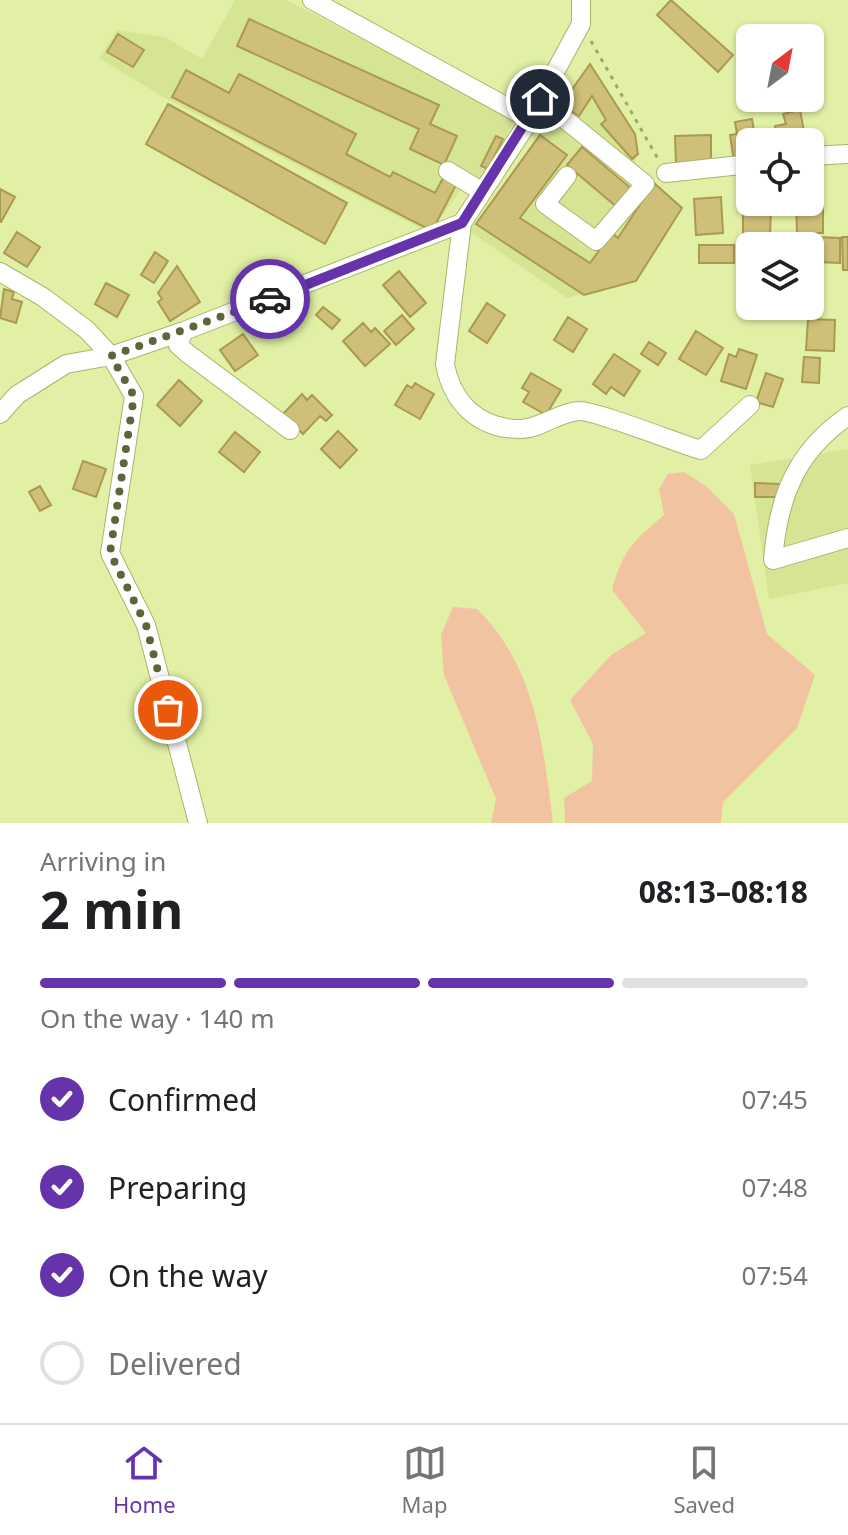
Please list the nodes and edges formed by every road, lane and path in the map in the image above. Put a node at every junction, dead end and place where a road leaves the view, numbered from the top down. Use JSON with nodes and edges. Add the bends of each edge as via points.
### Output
{"nodes":[{"id":1,"x":312,"y":0,"type":"edge"},
{"id":2,"x":581,"y":0,"type":"edge"},
{"id":3,"x":581,"y":24,"type":"junction"},
{"id":4,"x":540,"y":99,"type":"junction"},
{"id":5,"x":529,"y":119,"type":"junction"},
{"id":6,"x":848,"y":154,"type":"edge"},
{"id":7,"x":824,"y":155,"type":"edge"},
{"id":8,"x":736,"y":166,"type":"edge"},
{"id":9,"x":448,"y":171,"type":"dead end"},
{"id":10,"x":666,"y":173,"type":"joint"},
{"id":11,"x":567,"y":176,"type":"dead end"},
{"id":12,"x":481,"y":191,"type":"junction"},
{"id":13,"x":462,"y":223,"type":"junction"},
{"id":14,"x":0,"y":272,"type":"edge"},
{"id":15,"x":184,"y":331,"type":"junction"},
{"id":16,"x":111,"y":356,"type":"junction"},
{"id":17,"x":750,"y":405,"type":"dead end"},
{"id":18,"x":0,"y":414,"type":"edge"},
{"id":19,"x":847,"y":418,"type":"edge"},
{"id":20,"x":290,"y":430,"type":"dead end"},
{"id":21,"x":848,"y":538,"type":"edge"},
{"id":22,"x":198,"y":823,"type":"edge"}],
"edges":[{"from":1,"to":5,"type":"street"},
{"from":2,"to":3,"type":"street"},
{"from":3,"to":4,"type":"street"},
{"from":3,"to":10,"type":"path"},
{"from":4,"to":5,"type":"street"},
{"from":4,"to":11,"type":"street","via":[[645,184],[596,241],[545,204]]},
{"from":5,"to":12,"type":"street"},
{"from":6,"to":7,"type":"street"},
{"from":8,"to":10,"type":"street"},
{"from":9,"to":12,"type":"street"},
{"from":12,"to":13,"type":"street"},
{"from":13,"to":15,"type":"street"},
{"from":13,"to":17,"type":"street","via":[[445,364],[449,387],[461,407],[487,421],[520,429],[579,411],[701,450]]},
{"from":14,"to":16,"type":"street","via":[[65,313]]},
{"from":15,"to":16,"type":"street"},
{"from":15,"to":20,"type":"street","via":[[178,345]]},
{"from":16,"to":18,"type":"street","via":[[66,364],[17,395]]},
{"from":16,"to":22,"type":"street","via":[[134,396],[110,553],[146,625]]},
{"from":19,"to":21,"type":"street","via":[[801,460],[777,519],[773,560]]}]}
